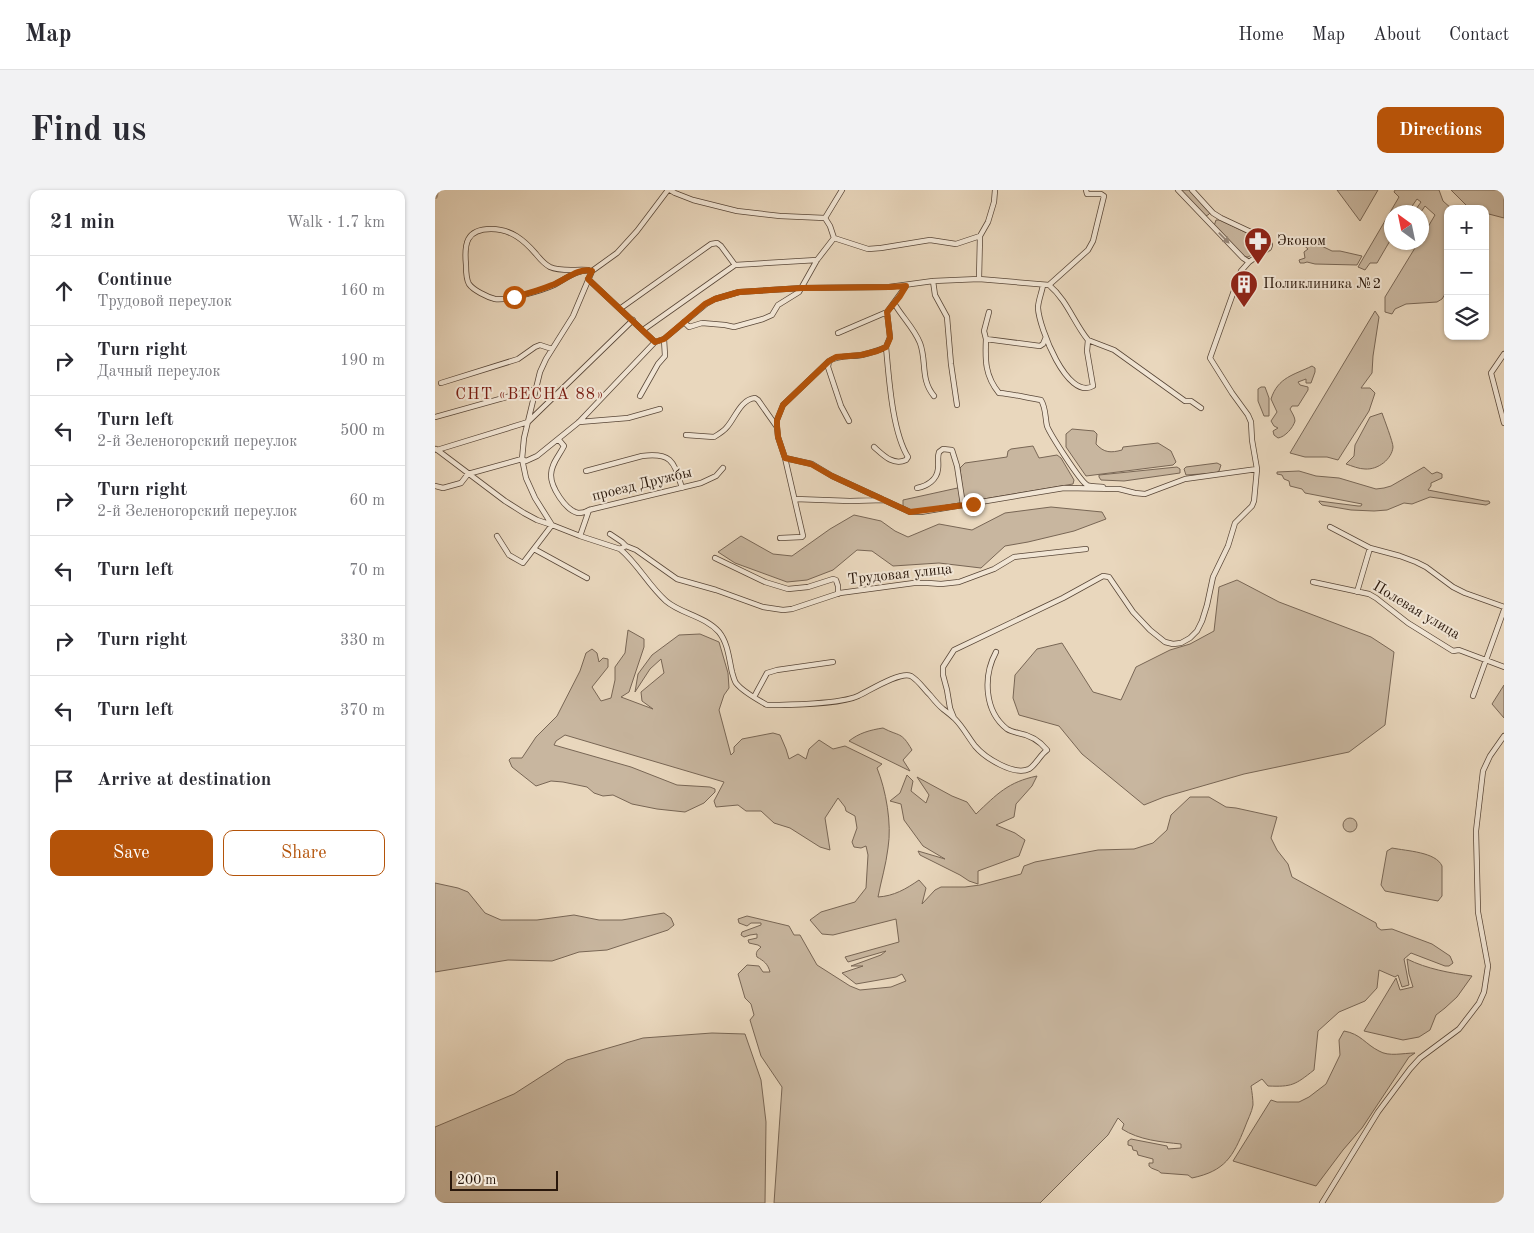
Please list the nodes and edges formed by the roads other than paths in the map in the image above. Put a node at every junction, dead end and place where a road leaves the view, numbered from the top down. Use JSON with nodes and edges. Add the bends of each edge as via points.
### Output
{"nodes":[{"id":1,"x":669,"y":190,"type":"edge"},
{"id":2,"x":842,"y":190,"type":"edge"},
{"id":3,"x":995,"y":190,"type":"edge"},
{"id":4,"x":1085,"y":190,"type":"edge"},
{"id":5,"x":1178,"y":190,"type":"edge"},
{"id":6,"x":1192,"y":190,"type":"edge"},
{"id":7,"x":1213,"y":213,"type":"junction"},
{"id":8,"x":825,"y":218,"type":"junction"},
{"id":9,"x":1206,"y":220,"type":"junction"},
{"id":10,"x":980,"y":236,"type":"junction"},
{"id":11,"x":834,"y":238,"type":"junction"},
{"id":12,"x":817,"y":260,"type":"junction"},
{"id":13,"x":1249,"y":262,"type":"junction"},
{"id":14,"x":735,"y":266,"type":"junction"},
{"id":15,"x":590,"y":270,"type":"junction"},
{"id":16,"x":588,"y":279,"type":"junction"},
{"id":17,"x":979,"y":280,"type":"junction"},
{"id":18,"x":933,"y":282,"type":"junction"},
{"id":19,"x":1046,"y":285,"type":"junction"},
{"id":20,"x":906,"y":286,"type":"junction"},
{"id":21,"x":802,"y":288,"type":"junction"},
{"id":22,"x":894,"y":303,"type":"junction"},
{"id":23,"x":621,"y":308,"type":"junction"},
{"id":24,"x":887,"y":312,"type":"junction"},
{"id":25,"x":989,"y":312,"type":"dead end"},
{"id":26,"x":633,"y":320,"type":"junction"},
{"id":27,"x":684,"y":322,"type":"junction"},
{"id":28,"x":643,"y":330,"type":"junction"},
{"id":29,"x":838,"y":333,"type":"dead end"},
{"id":30,"x":1046,"y":337,"type":"junction"},
{"id":31,"x":664,"y":339,"type":"junction"},
{"id":32,"x":986,"y":339,"type":"junction"},
{"id":33,"x":1089,"y":340,"type":"junction"},
{"id":34,"x":655,"y":342,"type":"junction"},
{"id":35,"x":886,"y":347,"type":"junction"},
{"id":36,"x":552,"y":349,"type":"junction"},
{"id":37,"x":1504,"y":354,"type":"edge"},
{"id":38,"x":829,"y":361,"type":"junction"},
{"id":39,"x":441,"y":383,"type":"dead end"},
{"id":40,"x":536,"y":389,"type":"junction"},
{"id":41,"x":640,"y":396,"type":"dead end"},
{"id":42,"x":934,"y":396,"type":"dead end"},
{"id":43,"x":957,"y":405,"type":"dead end"},
{"id":44,"x":660,"y":408,"type":"dead end"},
{"id":45,"x":1201,"y":408,"type":"dead end"},
{"id":46,"x":435,"y":417,"type":"edge"},
{"id":47,"x":849,"y":421,"type":"dead end"},
{"id":48,"x":528,"y":422,"type":"junction"},
{"id":49,"x":579,"y":422,"type":"junction"},
{"id":50,"x":1504,"y":424,"type":"edge"},
{"id":51,"x":777,"y":426,"type":"junction"},
{"id":52,"x":686,"y":435,"type":"dead end"},
{"id":53,"x":559,"y":440,"type":"junction"},
{"id":54,"x":874,"y":447,"type":"dead end"},
{"id":55,"x":436,"y":449,"type":"edge"},
{"id":56,"x":785,"y":458,"type":"junction"},
{"id":57,"x":522,"y":459,"type":"junction"},
{"id":58,"x":723,"y":468,"type":"dead end"},
{"id":59,"x":1257,"y":469,"type":"junction"},
{"id":60,"x":585,"y":471,"type":"dead end"},
{"id":61,"x":469,"y":474,"type":"junction"},
{"id":62,"x":435,"y":486,"type":"edge"},
{"id":63,"x":682,"y":488,"type":"junction"},
{"id":64,"x":917,"y":488,"type":"dead end"},
{"id":65,"x":1119,"y":489,"type":"junction"},
{"id":66,"x":795,"y":499,"type":"junction"},
{"id":67,"x":884,"y":500,"type":"junction"},
{"id":68,"x":963,"y":505,"type":"junction"},
{"id":69,"x":589,"y":510,"type":"junction"},
{"id":70,"x":552,"y":524,"type":"junction"},
{"id":71,"x":1330,"y":527,"type":"dead end"},
{"id":72,"x":611,"y":534,"type":"dead end"},
{"id":73,"x":497,"y":536,"type":"dead end"},
{"id":74,"x":580,"y":536,"type":"junction"},
{"id":75,"x":780,"y":538,"type":"dead end"},
{"id":76,"x":626,"y":546,"type":"junction"},
{"id":77,"x":1370,"y":548,"type":"junction"},
{"id":78,"x":534,"y":549,"type":"junction"},
{"id":79,"x":620,"y":549,"type":"junction"},
{"id":80,"x":1086,"y":549,"type":"dead end"},
{"id":81,"x":715,"y":558,"type":"dead end"},
{"id":82,"x":587,"y":578,"type":"dead end"},
{"id":83,"x":1313,"y":582,"type":"dead end"},
{"id":84,"x":1357,"y":592,"type":"junction"},
{"id":85,"x":837,"y":594,"type":"junction"},
{"id":86,"x":1504,"y":608,"type":"edge"},
{"id":87,"x":996,"y":652,"type":"dead end"},
{"id":88,"x":1486,"y":660,"type":"junction"},
{"id":89,"x":833,"y":662,"type":"dead end"},
{"id":90,"x":1504,"y":667,"type":"edge"},
{"id":91,"x":1473,"y":696,"type":"dead end"},
{"id":92,"x":754,"y":697,"type":"junction"},
{"id":93,"x":954,"y":718,"type":"junction"},
{"id":94,"x":1504,"y":736,"type":"edge"},
{"id":95,"x":1322,"y":1203,"type":"edge"}],
"edges":[{"from":1,"to":8,"type":"street","via":[[737,211]]},
{"from":1,"to":15,"type":"street","via":[[617,253]]},
{"from":2,"to":8,"type":"street"},
{"from":3,"to":10,"type":"street","via":[[988,222]]},
{"from":4,"to":19,"type":"street","via":[[1087,194],[1104,196],[1093,241],[1088,250]]},
{"from":5,"to":9,"type":"street"},
{"from":6,"to":7,"type":"street"},
{"from":7,"to":9,"type":"street"},
{"from":7,"to":13,"type":"street","via":[[1268,240],[1269,248]]},
{"from":8,"to":11,"type":"street"},
{"from":9,"to":13,"type":"street","one_way":true},
{"from":10,"to":11,"type":"street","via":[[956,244],[930,240],[868,249]]},
{"from":10,"to":17,"type":"street"},
{"from":11,"to":12,"type":"street"},
{"from":12,"to":14,"type":"street"},
{"from":12,"to":21,"type":"street"},
{"from":13,"to":59,"type":"street","via":[[1236,282],[1210,358],[1251,422]]},
{"from":14,"to":23,"type":"street","via":[[721,246],[711,244]]},
{"from":14,"to":28,"type":"street"},
{"from":15,"to":15,"type":"street","via":[[549,267],[516,235],[500,229],[477,231],[467,240],[467,281],[495,299],[525,294]]},
{"from":15,"to":16,"type":"street"},
{"from":16,"to":23,"type":"street"},
{"from":16,"to":36,"type":"street","via":[[581,301]]},
{"from":17,"to":18,"type":"street"},
{"from":17,"to":19,"type":"street"},
{"from":18,"to":20,"type":"street"},
{"from":18,"to":43,"type":"street","via":[[935,295],[947,317]]},
{"from":19,"to":30,"type":"street","via":[[1038,307]]},
{"from":19,"to":33,"type":"street","via":[[1070,310]]},
{"from":20,"to":21,"type":"street"},
{"from":20,"to":22,"type":"street"},
{"from":21,"to":27,"type":"street","via":[[750,290],[727,295],[705,304]]},
{"from":21,"to":27,"type":"street","via":[[777,305],[768,317],[733,327],[702,323],[689,327]]},
{"from":22,"to":24,"type":"street"},
{"from":22,"to":42,"type":"street","via":[[921,344],[925,375]]},
{"from":23,"to":26,"type":"street"},
{"from":24,"to":29,"type":"street"},
{"from":24,"to":35,"type":"street","via":[[890,338]]},
{"from":25,"to":32,"type":"street","via":[[984,331]]},
{"from":26,"to":28,"type":"street"},
{"from":26,"to":48,"type":"street"},
{"from":27,"to":31,"type":"street"},
{"from":28,"to":34,"type":"street"},
{"from":30,"to":32,"type":"street","via":[[1040,346]]},
{"from":30,"to":33,"type":"street","via":[[1055,360],[1065,374],[1086,389],[1093,386],[1087,351]]},
{"from":31,"to":34,"type":"street"},
{"from":31,"to":41,"type":"street","via":[[665,356]]},
{"from":32,"to":65,"type":"street","via":[[988,373],[999,393],[1041,400],[1048,428],[1082,480],[1088,485]]},
{"from":33,"to":45,"type":"street","via":[[1114,350],[1185,401]]},
{"from":34,"to":49,"type":"street"},
{"from":35,"to":38,"type":"street"},
{"from":35,"to":54,"type":"street","via":[[893,412],[908,457],[902,462],[893,461]]},
{"from":36,"to":39,"type":"street","via":[[540,345],[518,359]]},
{"from":36,"to":40,"type":"street","via":[[545,359]]},
{"from":37,"to":50,"type":"street","via":[[1491,373]]},
{"from":38,"to":47,"type":"street","via":[[828,367],[841,406]]},
{"from":38,"to":51,"type":"street","via":[[783,405]]},
{"from":40,"to":46,"type":"street"},
{"from":40,"to":48,"type":"street"},
{"from":44,"to":49,"type":"street","via":[[628,418]]},
{"from":48,"to":55,"type":"street"},
{"from":48,"to":57,"type":"street"},
{"from":49,"to":53,"type":"street"},
{"from":51,"to":52,"type":"street","via":[[759,400],[751,398],[728,426],[714,437]]},
{"from":51,"to":56,"type":"street"},
{"from":53,"to":57,"type":"street","via":[[537,456],[526,461]]},
{"from":53,"to":69,"type":"street","via":[[564,446],[552,466],[553,485],[563,503],[571,509],[580,513]]},
{"from":55,"to":61,"type":"street"},
{"from":56,"to":66,"type":"street"},
{"from":56,"to":67,"type":"street","via":[[811,464]]},
{"from":57,"to":61,"type":"street"},
{"from":57,"to":70,"type":"street","via":[[529,489]]},
{"from":58,"to":63,"type":"street","name":"проезд Дружбы","via":[[709,480]]},
{"from":59,"to":65,"type":"street","via":[[1185,479],[1145,494]]},
{"from":59,"to":93,"type":"street","via":[[1252,506],[1235,523],[1213,577],[1202,621],[1189,638],[1181,643],[1165,642],[1133,612],[1109,578],[1103,576],[954,650],[943,667],[943,675]]},
{"from":60,"to":63,"type":"street","via":[[642,456],[667,458],[673,462]]},
{"from":61,"to":62,"type":"street","via":[[461,483],[443,488]]},
{"from":61,"to":70,"type":"street","via":[[530,517]]},
{"from":63,"to":69,"type":"street","name":"проезд Дружбы"},
{"from":64,"to":68,"type":"street","via":[[934,479],[939,452],[952,450]]},
{"from":65,"to":68,"type":"street","via":[[1065,488]]},
{"from":66,"to":67,"type":"street"},
{"from":66,"to":75,"type":"street","via":[[803,536]]},
{"from":67,"to":68,"type":"street","via":[[910,512]]},
{"from":69,"to":74,"type":"street","name":"проезд Дружбы"},
{"from":70,"to":74,"type":"street"},
{"from":70,"to":78,"type":"street"},
{"from":71,"to":77,"type":"street"},
{"from":72,"to":76,"type":"street","name":"Трудовая улица"},
{"from":73,"to":78,"type":"street","via":[[509,555],[523,563]]},
{"from":74,"to":79,"type":"street"},
{"from":76,"to":79,"type":"street"},
{"from":76,"to":85,"type":"street","name":"Трудовая улица","via":[[677,579],[763,607],[792,609]]},
{"from":77,"to":84,"type":"street"},
{"from":77,"to":86,"type":"street","via":[[1416,562],[1459,590]]},
{"from":78,"to":82,"type":"street"},
{"from":79,"to":92,"type":"street","via":[[651,587],[672,606],[718,632],[727,648],[735,682]]},
{"from":80,"to":85,"type":"street","name":"Трудовая улица","via":[[1014,557],[994,569],[959,582],[914,583]]},
{"from":81,"to":85,"type":"street","via":[[765,582],[788,589],[836,580]]},
{"from":83,"to":84,"type":"street","name":"Полевая улица"},
{"from":84,"to":88,"type":"street","name":"Полевая улица","via":[[1376,598],[1453,651],[1459,650]]},
{"from":86,"to":88,"type":"street"},
{"from":87,"to":93,"type":"street","via":[[990,663],[987,692],[990,708],[1008,730],[1030,736],[1047,750],[1030,769],[1022,771],[1003,766],[981,752]]},
{"from":88,"to":90,"type":"street","name":"Полевая улица"},
{"from":88,"to":91,"type":"street"},
{"from":89,"to":92,"type":"street","via":[[767,673]]},
{"from":92,"to":93,"type":"street","via":[[767,704],[844,700],[907,675]]},
{"from":94,"to":95,"type":"street","via":[[1483,770],[1476,831],[1478,909],[1488,966],[1481,998],[1459,1029],[1410,1069],[1378,1112]]}]}
